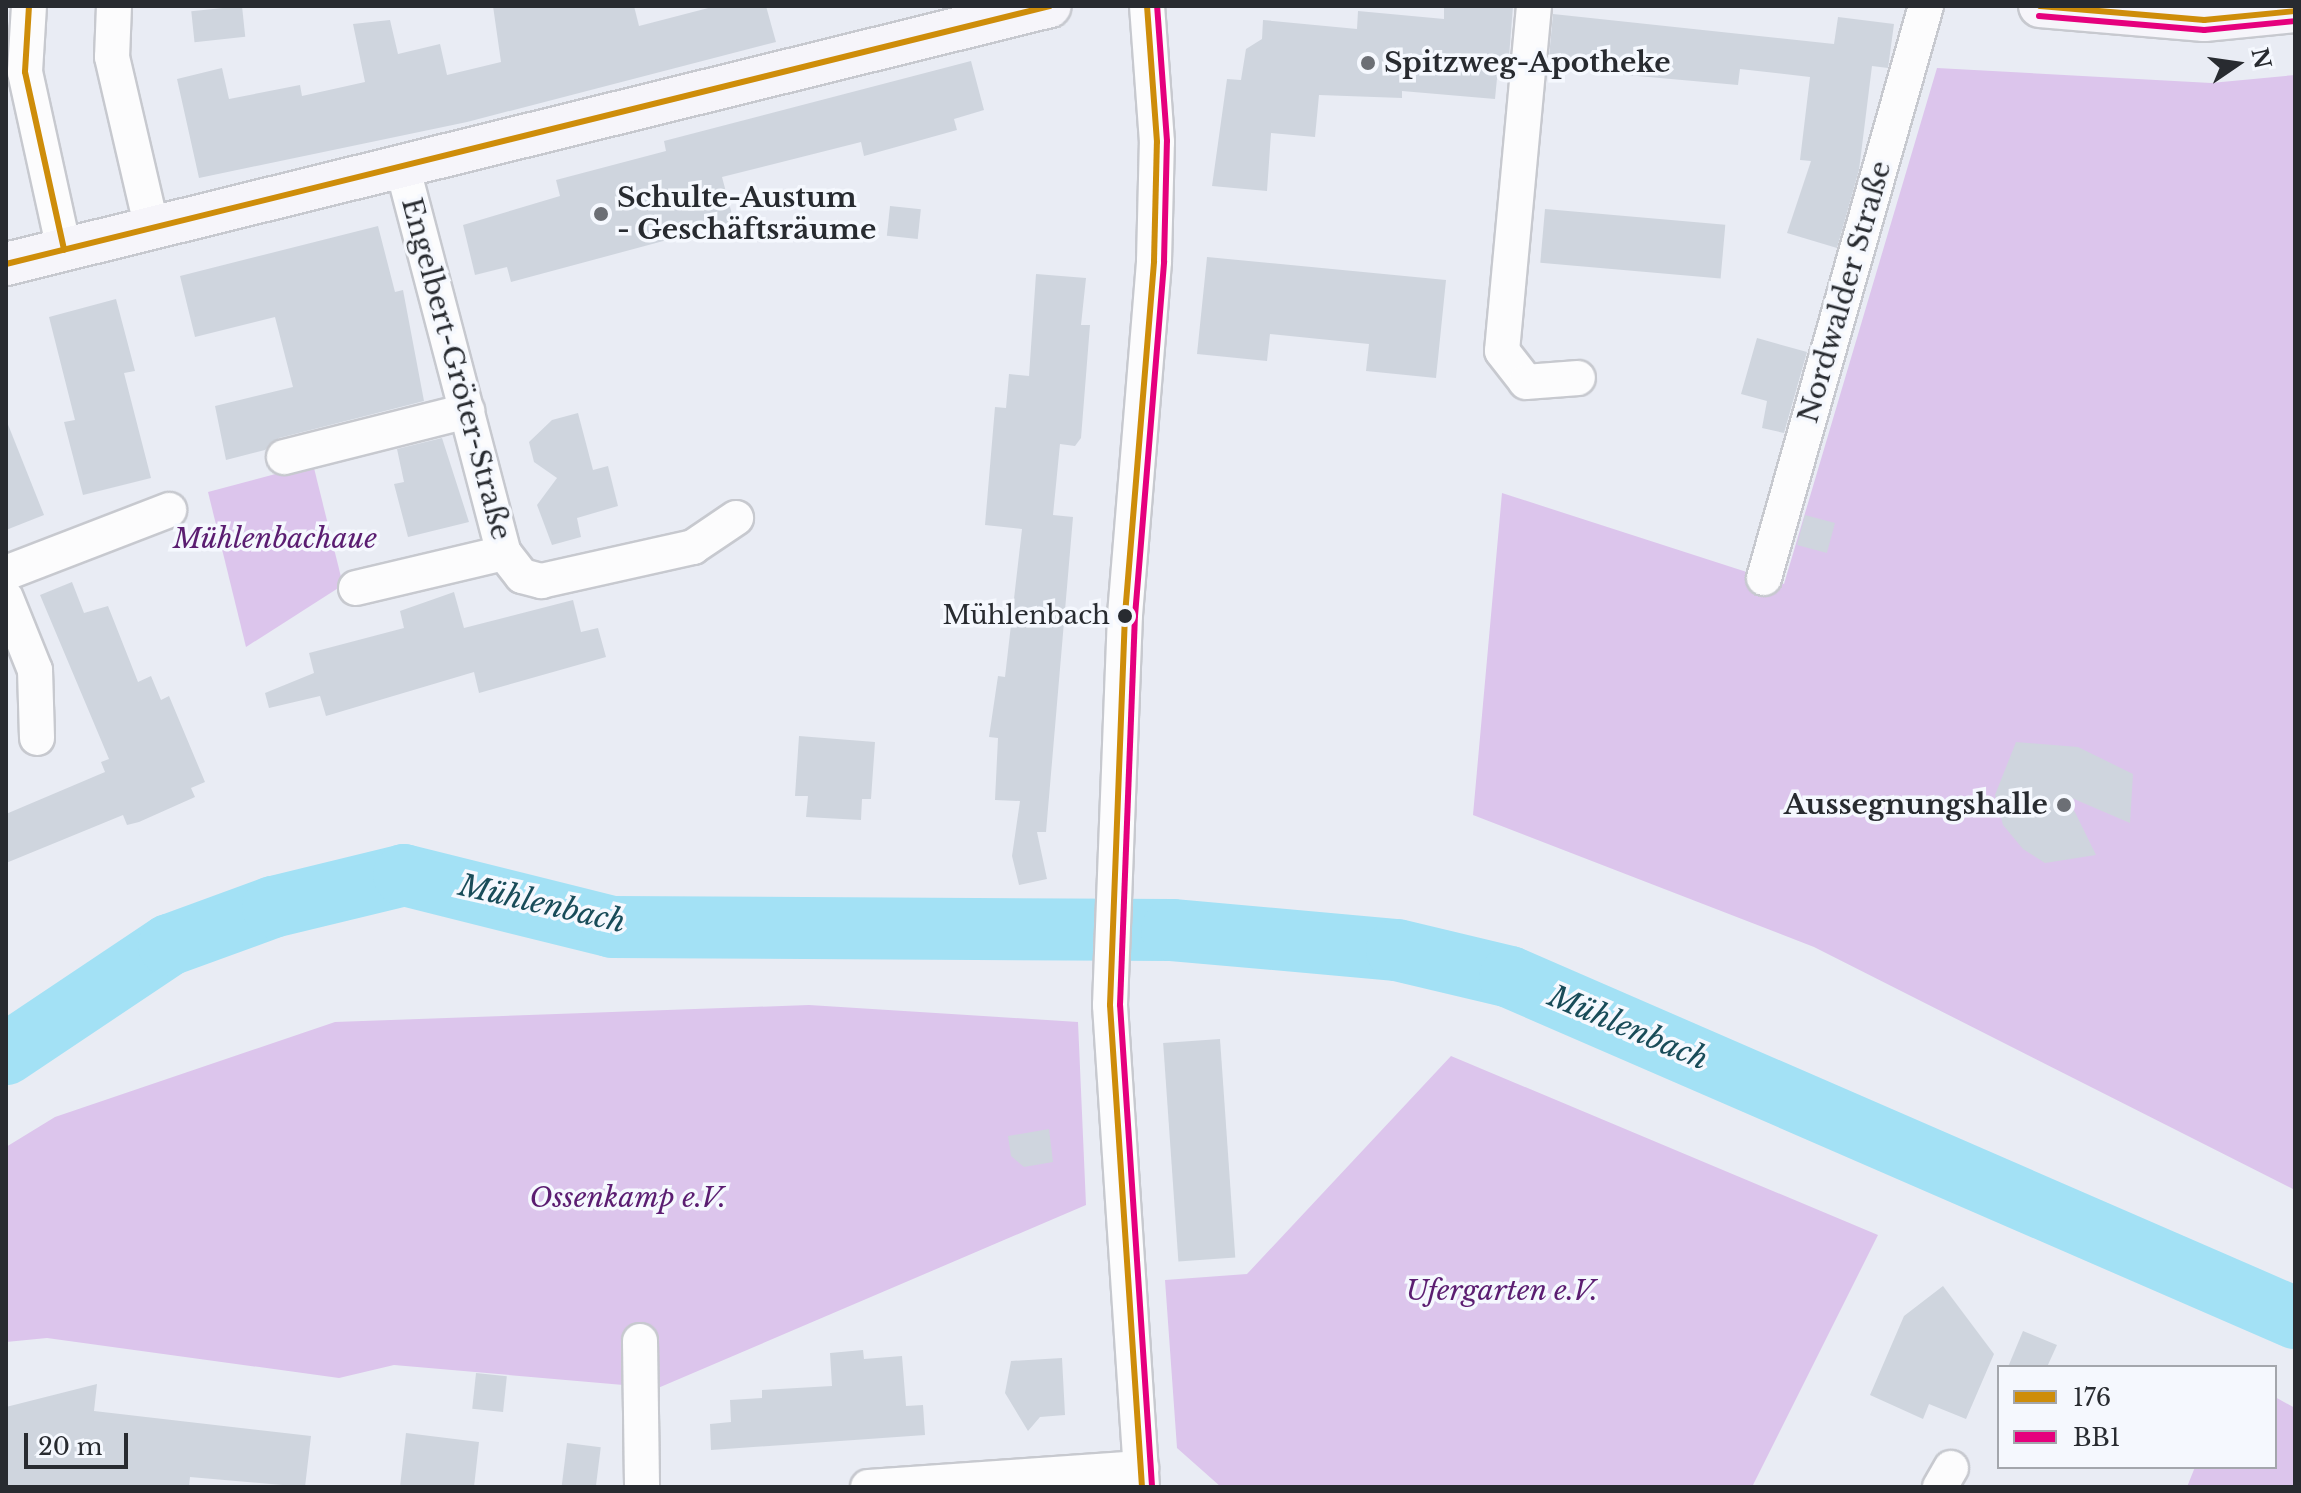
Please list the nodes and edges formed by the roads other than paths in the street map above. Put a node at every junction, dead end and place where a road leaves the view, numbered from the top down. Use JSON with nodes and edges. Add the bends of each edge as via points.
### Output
{"nodes":[{"id":1,"x":29,"y":6,"type":"edge"},
{"id":2,"x":114,"y":6,"type":"edge"},
{"id":3,"x":1050,"y":6,"type":"edge"},
{"id":4,"x":1147,"y":6,"type":"edge"},
{"id":5,"x":1534,"y":6,"type":"edge"},
{"id":6,"x":1926,"y":6,"type":"edge"},
{"id":7,"x":2040,"y":6,"type":"edge"},
{"id":8,"x":2295,"y":11,"type":"edge"},
{"id":9,"x":403,"y":169,"type":"junction"},
{"id":10,"x":152,"y":229,"type":"junction"},
{"id":11,"x":64,"y":250,"type":"junction"},
{"id":12,"x":6,"y":264,"type":"edge"},
{"id":13,"x":1578,"y":378,"type":"dead end"},
{"id":14,"x":467,"y":411,"type":"junction"},
{"id":15,"x":284,"y":457,"type":"dead end"},
{"id":16,"x":169,"y":510,"type":"dead end"},
{"id":17,"x":736,"y":518,"type":"dead end"},
{"id":18,"x":504,"y":553,"type":"junction"},
{"id":19,"x":6,"y":573,"type":"edge"},
{"id":20,"x":1764,"y":578,"type":"dead end"},
{"id":21,"x":356,"y":588,"type":"dead end"},
{"id":22,"x":6,"y":598,"type":"edge"},
{"id":23,"x":37,"y":738,"type":"dead end"},
{"id":24,"x":640,"y":1341,"type":"dead end"},
{"id":25,"x":1141,"y":1477,"type":"edge"},
{"id":26,"x":642,"y":1487,"type":"edge"},
{"id":27,"x":868,"y":1487,"type":"edge"}],
"edges":[{"from":1,"to":11,"type":"street","via":[[25,72]]},
{"from":2,"to":10,"type":"street","via":[[112,57]]},
{"from":3,"to":9,"type":"main road"},
{"from":4,"to":25,"type":"street","via":[[1157,142],[1154,261],[1125,615],[1110,1005]]},
{"from":5,"to":13,"type":"street","via":[[1502,351],[1526,382]]},
{"from":6,"to":20,"type":"street","name":"Nordwalder Straße"},
{"from":7,"to":8,"type":"main road","via":[[2204,20]]},
{"from":9,"to":10,"type":"main road"},
{"from":9,"to":14,"type":"street","name":"Engelbert-Gröter-Straße"},
{"from":10,"to":11,"type":"main road"},
{"from":11,"to":12,"type":"main road"},
{"from":14,"to":15,"type":"street"},
{"from":14,"to":18,"type":"street","name":"Engelbert-Gröter-Straße"},
{"from":16,"to":19,"type":"street"},
{"from":17,"to":18,"type":"street","name":"Engelbert-Gröter-Straße","via":[[693,547],[541,581],[522,576]]},
{"from":18,"to":21,"type":"street"},
{"from":22,"to":23,"type":"street","via":[[35,670]]},
{"from":24,"to":26,"type":"street"},
{"from":25,"to":27,"type":"street"}]}
